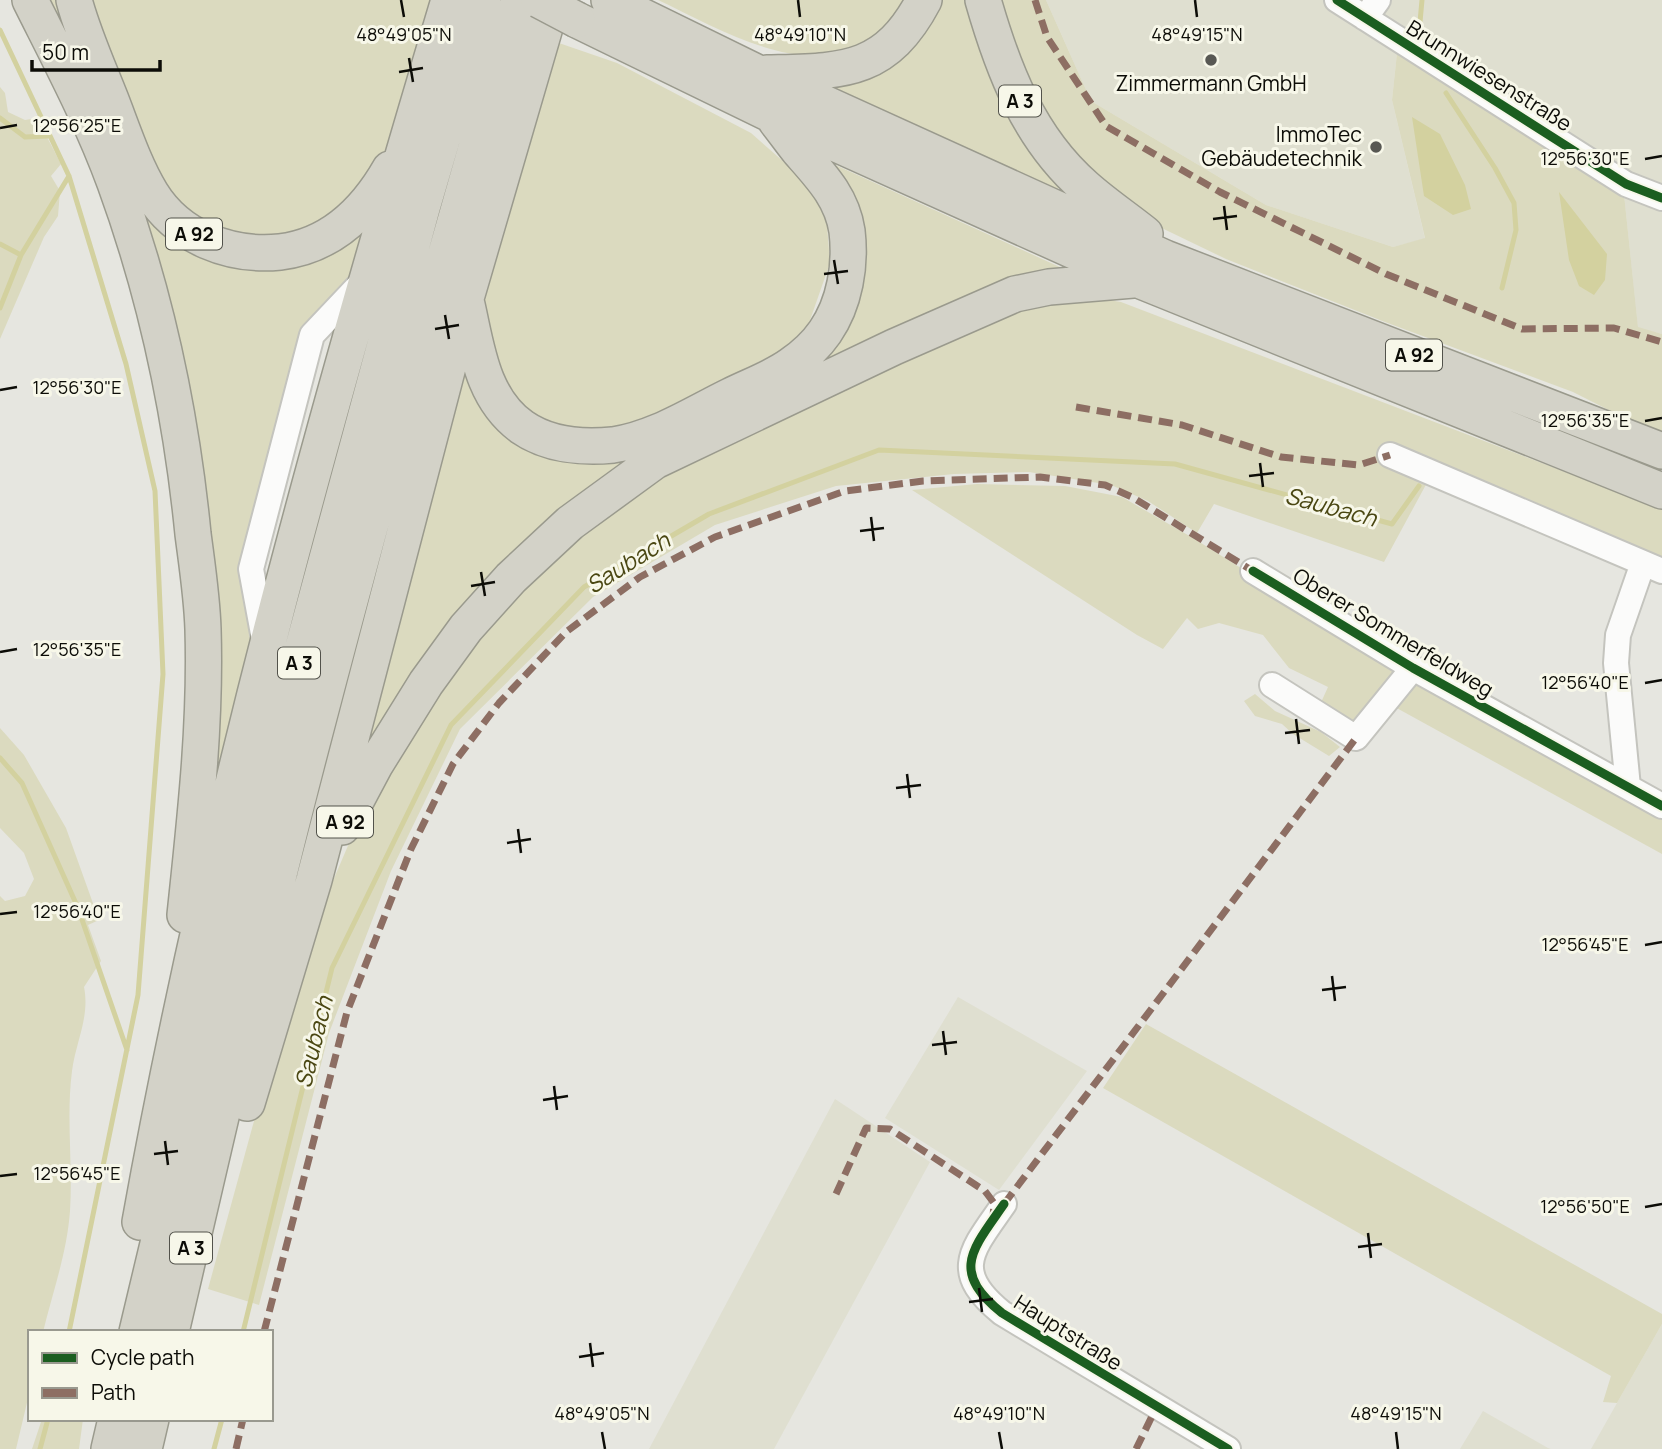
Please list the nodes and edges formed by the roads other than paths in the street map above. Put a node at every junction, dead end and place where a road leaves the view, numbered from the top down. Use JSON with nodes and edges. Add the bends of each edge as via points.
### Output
{"nodes":[{"id":1,"x":30,"y":0,"type":"edge"},
{"id":2,"x":74,"y":0,"type":"edge"},
{"id":3,"x":449,"y":0,"type":"edge"},
{"id":4,"x":483,"y":0,"type":"edge"},
{"id":5,"x":519,"y":0,"type":"edge"},
{"id":6,"x":539,"y":0,"type":"edge"},
{"id":7,"x":610,"y":0,"type":"edge"},
{"id":8,"x":924,"y":0,"type":"edge"},
{"id":9,"x":983,"y":0,"type":"edge"},
{"id":10,"x":1336,"y":0,"type":"edge"},
{"id":11,"x":1372,"y":9,"type":"edge"},
{"id":12,"x":565,"y":10,"type":"edge"},
{"id":13,"x":760,"y":74,"type":"junction"},
{"id":14,"x":772,"y":115,"type":"junction"},
{"id":15,"x":408,"y":138,"type":"junction"},
{"id":16,"x":1662,"y":198,"type":"edge"},
{"id":17,"x":1165,"y":258,"type":"junction"},
{"id":18,"x":1136,"y":279,"type":"junction"},
{"id":19,"x":466,"y":298,"type":"junction"},
{"id":20,"x":1662,"y":451,"type":"edge"},
{"id":21,"x":1390,"y":455,"type":"dead end"},
{"id":22,"x":1662,"y":491,"type":"edge"},
{"id":23,"x":1653,"y":567,"type":"edge"},
{"id":24,"x":1253,"y":571,"type":"dead end"},
{"id":25,"x":1413,"y":668,"type":"junction"},
{"id":26,"x":1272,"y":685,"type":"dead end"},
{"id":27,"x":1628,"y":787,"type":"junction"},
{"id":28,"x":1662,"y":806,"type":"edge"},
{"id":29,"x":314,"y":880,"type":"junction"},
{"id":30,"x":184,"y":995,"type":"junction"},
{"id":31,"x":210,"y":1165,"type":"junction"},
{"id":32,"x":1004,"y":1204,"type":"dead end"},
{"id":33,"x":119,"y":1330,"type":"edge"},
{"id":34,"x":137,"y":1330,"type":"edge"},
{"id":35,"x":171,"y":1330,"type":"edge"},
{"id":36,"x":146,"y":1421,"type":"edge"},
{"id":37,"x":118,"y":1436,"type":"edge"},
{"id":38,"x":1228,"y":1449,"type":"edge"}],
"edges":[{"from":1,"to":30,"type":"highway","number":"A 3","via":[[114,182],[156,309],[185,457],[203,627],[202,730],[180,964]]},
{"from":2,"to":15,"type":"highway","number":"A 92","via":[[125,137],[152,195],[175,221],[219,246],[252,254],[293,250],[322,241],[370,200]]},
{"from":3,"to":15,"type":"highway","number":"A 3"},
{"from":4,"to":34,"type":"highway","number":"A 3","via":[[280,732]]},
{"from":5,"to":31,"type":"highway","number":"A 3","via":[[454,219],[313,741]]},
{"from":6,"to":12,"type":"highway","number":"A 92","bridge":true},
{"from":7,"to":13,"type":"highway","number":"A 92"},
{"from":8,"to":13,"type":"highway","number":"A 92","via":[[904,34],[865,63]]},
{"from":9,"to":17,"type":"highway","number":"A 3","via":[[1013,90],[1044,142],[1084,187],[1146,234]]},
{"from":10,"to":11,"type":"street","name":"Brunnwiesenstraße"},
{"from":11,"to":16,"type":"street","name":"Brunnwiesenstraße","via":[[1619,179]]},
{"from":12,"to":14,"type":"highway","number":"A 92"},
{"from":12,"to":19,"type":"highway","number":"A 3"},
{"from":13,"to":17,"type":"highway","number":"A 92"},
{"from":14,"to":18,"type":"highway","number":"A 92"},
{"from":14,"to":19,"type":"highway","number":"A 3","via":[[831,189],[847,232],[848,264],[835,315],[815,345],[790,366],[640,439],[593,446],[560,444],[523,428],[496,400],[481,368]]},
{"from":15,"to":30,"type":"highway","number":"A 3","via":[[267,651]]},
{"from":17,"to":20,"type":"highway","number":"A 92"},
{"from":18,"to":22,"type":"highway","number":"A 92"},
{"from":18,"to":29,"type":"highway","number":"A 92","via":[[1049,287],[981,307],[655,461],[570,523],[466,628],[426,683],[375,765]]},
{"from":19,"to":29,"type":"highway","number":"A 3"},
{"from":21,"to":23,"type":"street"},
{"from":23,"to":27,"type":"street","via":[[1618,635],[1616,663]]},
{"from":24,"to":25,"type":"street","name":"Oberer Sommerfeldweg"},
{"from":25,"to":26,"type":"street","via":[[1356,738]]},
{"from":25,"to":27,"type":"street","name":"Oberer Sommerfeldweg"},
{"from":27,"to":28,"type":"street","name":"Oberer Sommerfeldweg"},
{"from":29,"to":31,"type":"highway","number":"A 3","via":[[239,1130]]},
{"from":30,"to":33,"type":"highway","number":"A 3"},
{"from":31,"to":35,"type":"highway","number":"A 3"},
{"from":32,"to":38,"type":"street","name":"Hauptstraße","via":[[975,1246],[971,1262],[971,1275],[983,1298]]},
{"from":36,"to":37,"type":"highway"}]}
